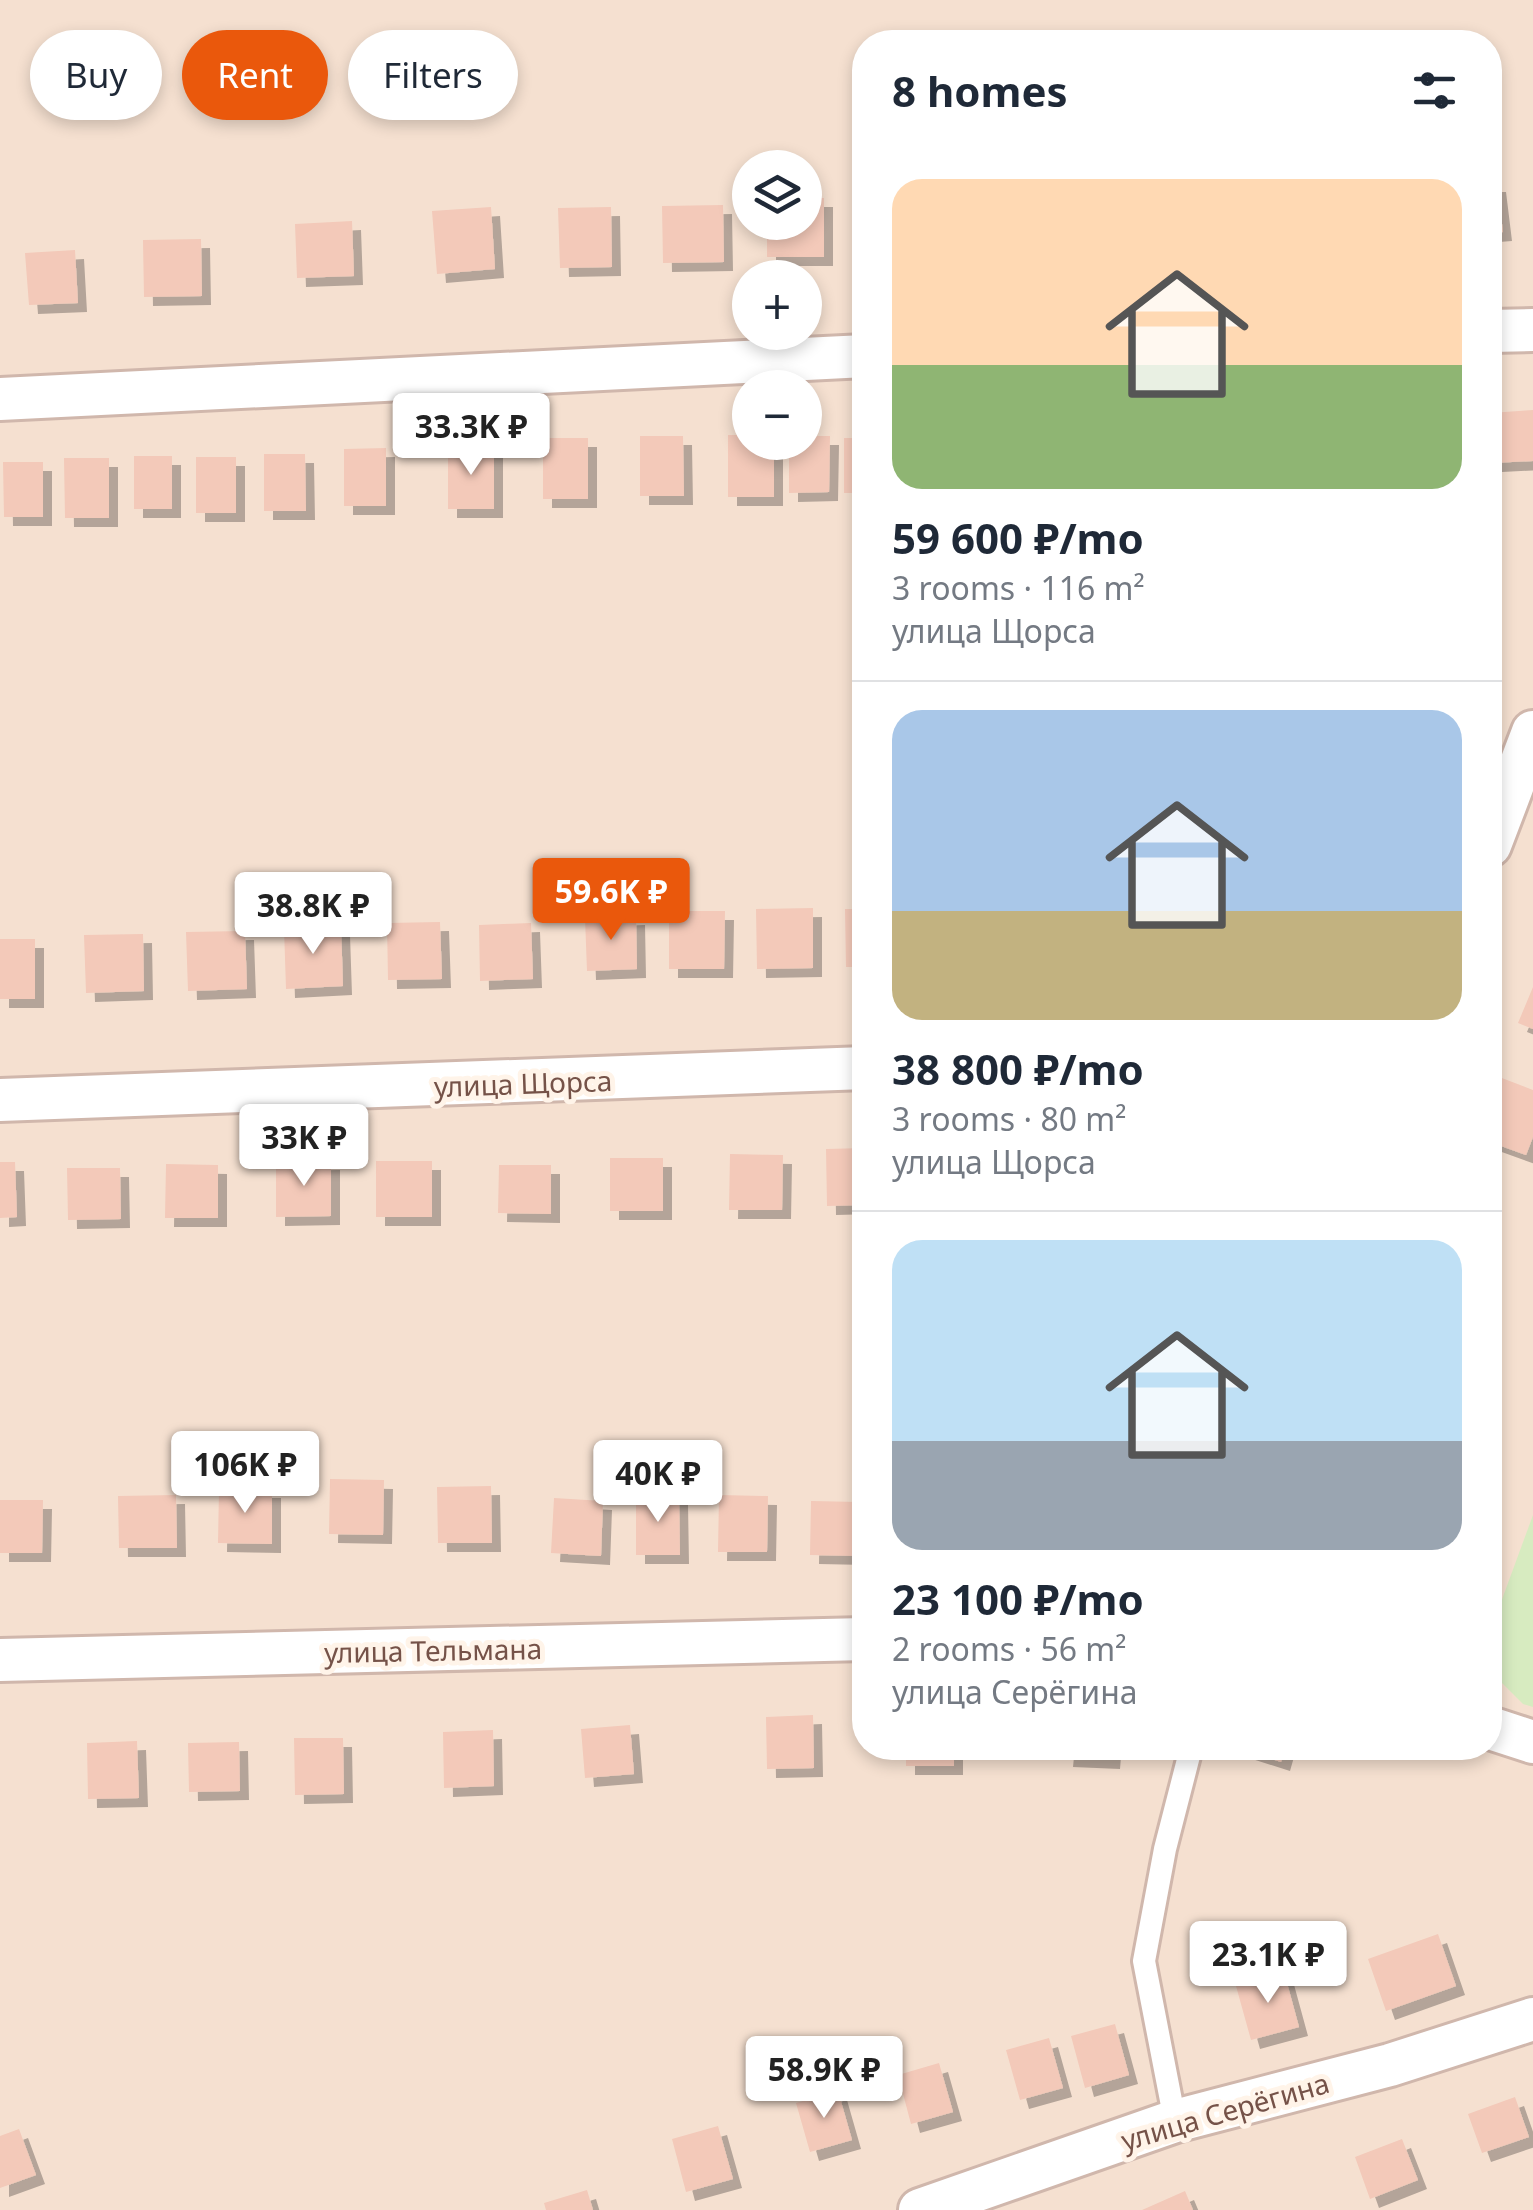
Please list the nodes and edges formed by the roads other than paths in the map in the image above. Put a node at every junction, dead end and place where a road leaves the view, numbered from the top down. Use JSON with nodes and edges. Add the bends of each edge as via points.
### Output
{"nodes":[{"id":1,"x":1533,"y":330,"type":"edge"},
{"id":2,"x":1502,"y":331,"type":"edge"},
{"id":3,"x":852,"y":357,"type":"edge"},
{"id":4,"x":0,"y":399,"type":"edge"},
{"id":5,"x":1533,"y":732,"type":"edge"},
{"id":6,"x":1502,"y":813,"type":"edge"},
{"id":7,"x":852,"y":1068,"type":"edge"},
{"id":8,"x":0,"y":1100,"type":"edge"},
{"id":9,"x":852,"y":1639,"type":"edge"},
{"id":10,"x":0,"y":1660,"type":"edge"},
{"id":11,"x":1502,"y":1732,"type":"edge"},
{"id":12,"x":1533,"y":1742,"type":"edge"},
{"id":13,"x":1189,"y":1760,"type":"edge"},
{"id":14,"x":1533,"y":2019,"type":"edge"},
{"id":15,"x":1176,"y":2121,"type":"junction"},
{"id":16,"x":920,"y":2210,"type":"edge"}],
"edges":[{"from":1,"to":2,"type":"street"},
{"from":3,"to":4,"type":"street"},
{"from":5,"to":6,"type":"street"},
{"from":7,"to":8,"type":"street","name":"улица Щорса"},
{"from":9,"to":10,"type":"street","name":"улица Тельмана"},
{"from":11,"to":12,"type":"street"},
{"from":13,"to":15,"type":"lane","via":[[1144,1961]]},
{"from":14,"to":15,"type":"street","name":"улица Серёгина"},
{"from":15,"to":16,"type":"street","name":"улица Серёгина"}]}
